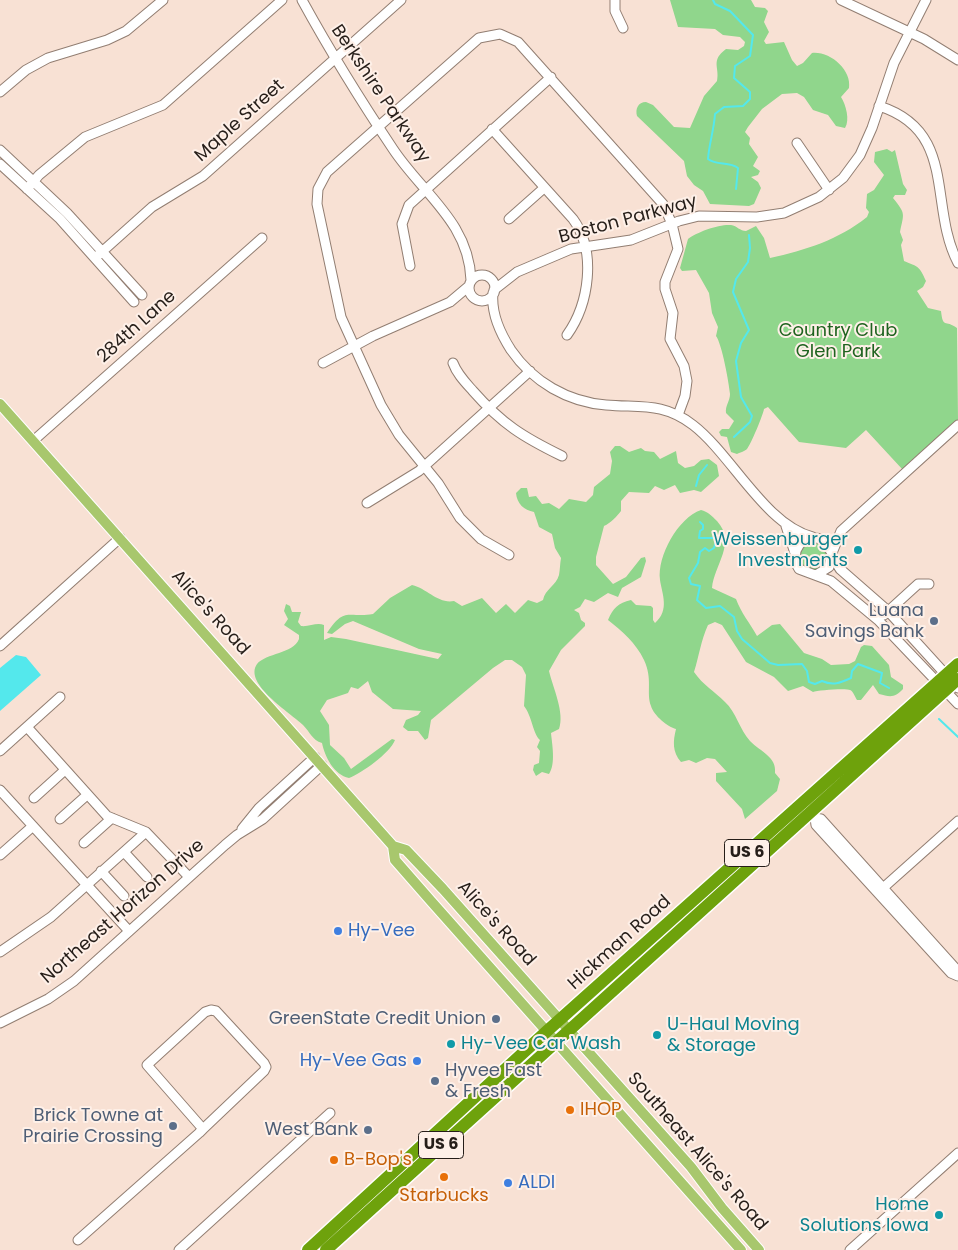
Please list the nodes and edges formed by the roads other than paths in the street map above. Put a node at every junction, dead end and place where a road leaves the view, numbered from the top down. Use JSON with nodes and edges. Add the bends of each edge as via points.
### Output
{"nodes":[{"id":1,"x":163,"y":0,"type":"edge"},
{"id":2,"x":282,"y":0,"type":"edge"},
{"id":3,"x":302,"y":0,"type":"edge"},
{"id":4,"x":401,"y":0,"type":"edge"},
{"id":5,"x":615,"y":0,"type":"edge"},
{"id":6,"x":841,"y":0,"type":"edge"},
{"id":7,"x":926,"y":0,"type":"edge"},
{"id":8,"x":623,"y":28,"type":"dead end"},
{"id":9,"x":909,"y":31,"type":"junction"},
{"id":10,"x":335,"y":58,"type":"junction"},
{"id":11,"x":958,"y":60,"type":"edge"},
{"id":12,"x":551,"y":77,"type":"junction"},
{"id":13,"x":0,"y":92,"type":"edge"},
{"id":14,"x":879,"y":106,"type":"junction"},
{"id":15,"x":379,"y":126,"type":"junction"},
{"id":16,"x":492,"y":129,"type":"junction"},
{"id":17,"x":797,"y":143,"type":"dead end"},
{"id":18,"x":0,"y":150,"type":"edge"},
{"id":19,"x":0,"y":164,"type":"edge"},
{"id":20,"x":30,"y":186,"type":"junction"},
{"id":21,"x":427,"y":188,"type":"junction"},
{"id":22,"x":544,"y":188,"type":"junction"},
{"id":23,"x":829,"y":190,"type":"junction"},
{"id":24,"x":509,"y":219,"type":"dead end"},
{"id":25,"x":672,"y":224,"type":"junction"},
{"id":26,"x":262,"y":238,"type":"dead end"},
{"id":27,"x":584,"y":246,"type":"junction"},
{"id":28,"x":467,"y":254,"type":"junction"},
{"id":29,"x":99,"y":255,"type":"junction"},
{"id":30,"x":958,"y":263,"type":"edge"},
{"id":31,"x":410,"y":266,"type":"dead end"},
{"id":32,"x":517,"y":272,"type":"junction"},
{"id":33,"x":485,"y":276,"type":"junction"},
{"id":34,"x":470,"y":283,"type":"junction"},
{"id":35,"x":494,"y":291,"type":"junction"},
{"id":36,"x":138,"y":298,"type":"dead end"},
{"id":37,"x":478,"y":300,"type":"junction"},
{"id":38,"x":450,"y":302,"type":"junction"},
{"id":39,"x":496,"y":319,"type":"junction"},
{"id":40,"x":567,"y":336,"type":"dead end"},
{"id":41,"x":354,"y":345,"type":"junction"},
{"id":42,"x":323,"y":363,"type":"dead end"},
{"id":43,"x":453,"y":363,"type":"dead end"},
{"id":44,"x":530,"y":372,"type":"junction"},
{"id":45,"x":0,"y":404,"type":"edge"},
{"id":46,"x":488,"y":408,"type":"junction"},
{"id":47,"x":678,"y":415,"type":"junction"},
{"id":48,"x":958,"y":425,"type":"edge"},
{"id":49,"x":34,"y":441,"type":"junction"},
{"id":50,"x":562,"y":456,"type":"dead end"},
{"id":51,"x":424,"y":466,"type":"junction"},
{"id":52,"x":367,"y":503,"type":"dead end"},
{"id":53,"x":786,"y":526,"type":"junction"},
{"id":54,"x":840,"y":531,"type":"junction"},
{"id":55,"x":120,"y":538,"type":"junction"},
{"id":56,"x":816,"y":538,"type":"junction"},
{"id":57,"x":795,"y":553,"type":"junction"},
{"id":58,"x":509,"y":555,"type":"dead end"},
{"id":59,"x":832,"y":555,"type":"junction"},
{"id":60,"x":816,"y":575,"type":"junction"},
{"id":61,"x":929,"y":584,"type":"dead end"},
{"id":62,"x":888,"y":611,"type":"junction"},
{"id":63,"x":878,"y":620,"type":"junction"},
{"id":64,"x":0,"y":646,"type":"edge"},
{"id":65,"x":958,"y":664,"type":"edge"},
{"id":66,"x":950,"y":682,"type":"edge"},
{"id":67,"x":60,"y":698,"type":"dead end"},
{"id":68,"x":958,"y":704,"type":"edge"},
{"id":69,"x":27,"y":728,"type":"junction"},
{"id":70,"x":0,"y":751,"type":"edge"},
{"id":71,"x":316,"y":757,"type":"junction"},
{"id":72,"x":322,"y":765,"type":"junction"},
{"id":73,"x":65,"y":770,"type":"junction"},
{"id":74,"x":0,"y":790,"type":"edge"},
{"id":75,"x":87,"y":795,"type":"junction"},
{"id":76,"x":34,"y":798,"type":"dead end"},
{"id":77,"x":809,"y":810,"type":"junction"},
{"id":78,"x":112,"y":818,"type":"junction"},
{"id":79,"x":60,"y":819,"type":"dead end"},
{"id":80,"x":958,"y":821,"type":"edge"},
{"id":81,"x":33,"y":826,"type":"junction"},
{"id":82,"x":146,"y":832,"type":"junction"},
{"id":83,"x":237,"y":835,"type":"junction"},
{"id":84,"x":84,"y":843,"type":"dead end"},
{"id":85,"x":393,"y":846,"type":"junction"},
{"id":86,"x":124,"y":852,"type":"junction"},
{"id":87,"x":0,"y":855,"type":"edge"},
{"id":88,"x":101,"y":871,"type":"junction"},
{"id":89,"x":147,"y":877,"type":"dead end"},
{"id":90,"x":189,"y":877,"type":"junction"},
{"id":91,"x":86,"y":884,"type":"junction"},
{"id":92,"x":884,"y":888,"type":"junction"},
{"id":93,"x":124,"y":896,"type":"dead end"},
{"id":94,"x":129,"y":931,"type":"junction"},
{"id":95,"x":0,"y":952,"type":"edge"},
{"id":96,"x":958,"y":976,"type":"edge"},
{"id":97,"x":560,"y":1020,"type":"junction"},
{"id":98,"x":0,"y":1023,"type":"edge"},
{"id":99,"x":547,"y":1031,"type":"junction"},
{"id":100,"x":570,"y":1031,"type":"junction"},
{"id":101,"x":557,"y":1042,"type":"junction"},
{"id":102,"x":330,"y":1113,"type":"dead end"},
{"id":103,"x":203,"y":1129,"type":"junction"},
{"id":104,"x":958,"y":1153,"type":"edge"},
{"id":105,"x":78,"y":1240,"type":"dead end"},
{"id":106,"x":310,"y":1249,"type":"edge"},
{"id":107,"x":179,"y":1250,"type":"edge"},
{"id":108,"x":326,"y":1250,"type":"edge"},
{"id":109,"x":741,"y":1250,"type":"edge"},
{"id":110,"x":759,"y":1250,"type":"edge"},
{"id":111,"x":850,"y":1250,"type":"edge"}],
"edges":[{"from":1,"to":13,"type":"street","via":[[126,30],[107,40],[48,58],[26,70]]},
{"from":2,"to":20,"type":"street","via":[[163,105],[85,137]]},
{"from":3,"to":10,"type":"street","name":"Berkshire Parkway"},
{"from":4,"to":10,"type":"street","name":"Maple Street"},
{"from":5,"to":8,"type":"street","via":[[615,12]]},
{"from":6,"to":9,"type":"street"},
{"from":7,"to":9,"type":"street","name":"Boston Parkway"},
{"from":9,"to":11,"type":"street"},
{"from":9,"to":14,"type":"street","name":"Boston Parkway"},
{"from":10,"to":15,"type":"street","name":"Berkshire Parkway"},
{"from":10,"to":29,"type":"street","name":"Maple Street","via":[[203,176],[152,207]]},
{"from":12,"to":15,"type":"street","via":[[518,42],[500,34],[486,35],[473,41]]},
{"from":12,"to":16,"type":"street"},
{"from":12,"to":25,"type":"street","via":[[655,193]]},
{"from":14,"to":23,"type":"street","name":"Boston Parkway","via":[[860,155],[843,178]]},
{"from":14,"to":30,"type":"street","via":[[896,112],[914,125],[931,148],[940,170],[946,232]]},
{"from":15,"to":21,"type":"street","name":"Berkshire Parkway","via":[[400,158]]},
{"from":15,"to":41,"type":"street","via":[[327,172],[318,189],[318,212],[341,317]]},
{"from":16,"to":21,"type":"street"},
{"from":16,"to":22,"type":"street"},
{"from":17,"to":23,"type":"street"},
{"from":18,"to":20,"type":"street"},
{"from":19,"to":20,"type":"street"},
{"from":20,"to":29,"type":"street"},
{"from":21,"to":28,"type":"street","name":"Berkshire Parkway","via":[[449,217]]},
{"from":21,"to":31,"type":"street","via":[[409,205],[403,219]]},
{"from":22,"to":24,"type":"street"},
{"from":22,"to":27,"type":"street","via":[[578,226]]},
{"from":23,"to":25,"type":"street","name":"Boston Parkway","via":[[808,204],[784,213],[704,216]]},
{"from":25,"to":27,"type":"street","name":"Boston Parkway","via":[[631,240]]},
{"from":25,"to":47,"type":"street","via":[[678,249],[665,290],[673,313],[670,340],[684,366],[687,381]]},
{"from":26,"to":49,"type":"street","name":"284th Lane"},
{"from":27,"to":32,"type":"street","name":"Boston Parkway"},
{"from":27,"to":40,"type":"street","via":[[585,299]]},
{"from":28,"to":33,"type":"street","name":"Berkshire Parkway"},
{"from":28,"to":34,"type":"street","name":"Berkshire Parkway"},
{"from":29,"to":36,"type":"street"},
{"from":32,"to":33,"type":"street","name":"Boston Parkway"},
{"from":32,"to":35,"type":"street","name":"Boston Parkway"},
{"from":33,"to":34,"type":"street","via":[[477,276]]},
{"from":33,"to":35,"type":"street","via":[[494,283]]},
{"from":34,"to":37,"type":"street","via":[[472,296]]},
{"from":34,"to":38,"type":"street"},
{"from":35,"to":37,"type":"street","via":[[486,300]]},
{"from":35,"to":39,"type":"street"},
{"from":37,"to":38,"type":"street"},
{"from":37,"to":39,"type":"street"},
{"from":38,"to":41,"type":"street"},
{"from":39,"to":44,"type":"street","via":[[509,346]]},
{"from":41,"to":42,"type":"street"},
{"from":41,"to":51,"type":"street","via":[[381,405],[399,435]]},
{"from":43,"to":46,"type":"street"},
{"from":44,"to":46,"type":"street"},
{"from":44,"to":47,"type":"street","via":[[575,399],[607,405],[649,406]]},
{"from":45,"to":49,"type":"main road","name":"Alice's Road"},
{"from":46,"to":50,"type":"street","via":[[514,430]]},
{"from":46,"to":51,"type":"street"},
{"from":47,"to":53,"type":"street","via":[[702,432]]},
{"from":48,"to":54,"type":"street"},
{"from":49,"to":55,"type":"main road","name":"Alice's Road"},
{"from":51,"to":52,"type":"street"},
{"from":51,"to":58,"type":"street","via":[[473,532],[490,546]]},
{"from":53,"to":56,"type":"street"},
{"from":53,"to":57,"type":"street"},
{"from":54,"to":56,"type":"street"},
{"from":54,"to":59,"type":"street"},
{"from":55,"to":64,"type":"street"},
{"from":55,"to":71,"type":"main road","name":"Alice's Road"},
{"from":56,"to":57,"type":"street","via":[[802,541]]},
{"from":56,"to":59,"type":"street","via":[[828,545]]},
{"from":57,"to":60,"type":"street","via":[[799,570]]},
{"from":59,"to":60,"type":"street","via":[[829,567]]},
{"from":59,"to":62,"type":"street","via":[[840,569]]},
{"from":60,"to":63,"type":"street","via":[[831,581]]},
{"from":61,"to":62,"type":"street","via":[[918,584]]},
{"from":62,"to":63,"type":"street"},
{"from":62,"to":66,"type":"street"},
{"from":63,"to":66,"type":"street"},
{"from":65,"to":66,"type":"highway","name":"Hickman Road","number":"US 6"},
{"from":66,"to":68,"type":"street"},
{"from":66,"to":77,"type":"highway","name":"Hickman Road","number":"US 6"},
{"from":66,"to":77,"type":"highway","name":"Hickman Road","number":"US 6","via":[[872,740]]},
{"from":67,"to":69,"type":"street"},
{"from":69,"to":70,"type":"street"},
{"from":69,"to":73,"type":"street"},
{"from":71,"to":72,"type":"main road","name":"Alice's Road"},
{"from":71,"to":83,"type":"street","name":"Northeast Horizon Drive","via":[[259,808]]},
{"from":72,"to":83,"type":"street","name":"Northeast Horizon Drive","via":[[263,819]]},
{"from":72,"to":85,"type":"main road","name":"Alice's Road"},
{"from":73,"to":75,"type":"street"},
{"from":73,"to":76,"type":"street"},
{"from":74,"to":81,"type":"street"},
{"from":75,"to":78,"type":"street"},
{"from":75,"to":79,"type":"street"},
{"from":77,"to":92,"type":"street"},
{"from":77,"to":96,"type":"street","via":[[828,838],[951,973]]},
{"from":77,"to":97,"type":"highway","name":"Hickman Road","number":"US 6"},
{"from":77,"to":100,"type":"highway","name":"Hickman Road","number":"US 6","via":[[804,807],[752,856],[748,868]]},
{"from":78,"to":82,"type":"street"},
{"from":78,"to":84,"type":"street"},
{"from":80,"to":92,"type":"street"},
{"from":81,"to":87,"type":"street"},
{"from":81,"to":91,"type":"street"},
{"from":82,"to":86,"type":"street"},
{"from":82,"to":90,"type":"street"},
{"from":83,"to":90,"type":"street","name":"Northeast Horizon Drive"},
{"from":85,"to":97,"type":"main road","name":"Alice's Road","via":[[406,850]]},
{"from":85,"to":99,"type":"main road","name":"Alice's Road","via":[[395,860]]},
{"from":86,"to":88,"type":"street"},
{"from":86,"to":89,"type":"street"},
{"from":88,"to":91,"type":"street"},
{"from":88,"to":93,"type":"street"},
{"from":90,"to":94,"type":"street","name":"Northeast Horizon Drive"},
{"from":91,"to":94,"type":"street"},
{"from":91,"to":95,"type":"street","via":[[51,917]]},
{"from":92,"to":96,"type":"street","via":[[956,969]]},
{"from":94,"to":98,"type":"street","name":"Northeast Horizon Drive","via":[[48,999]]},
{"from":97,"to":99,"type":"highway","name":"Hickman Road","number":"US 6"},
{"from":97,"to":100,"type":"main road","name":"Alice's Road"},
{"from":99,"to":101,"type":"main road","name":"Alice's Road"},
{"from":99,"to":106,"type":"highway","name":"Hickman Road","number":"US 6"},
{"from":100,"to":101,"type":"highway","name":"Hickman Road","number":"US 6"},
{"from":100,"to":110,"type":"main road","name":"Southeast Alice's Road","via":[[691,1166]]},
{"from":101,"to":108,"type":"highway","name":"Hickman Road","number":"US 6"},
{"from":101,"to":109,"type":"main road","name":"Southeast Alice's Road"},
{"from":102,"to":107,"type":"street"},
{"from":103,"to":103,"type":"street","via":[[266,1067],[216,1011],[211,1010],[147,1065]]},
{"from":103,"to":105,"type":"street"},
{"from":104,"to":111,"type":"street"}]}
